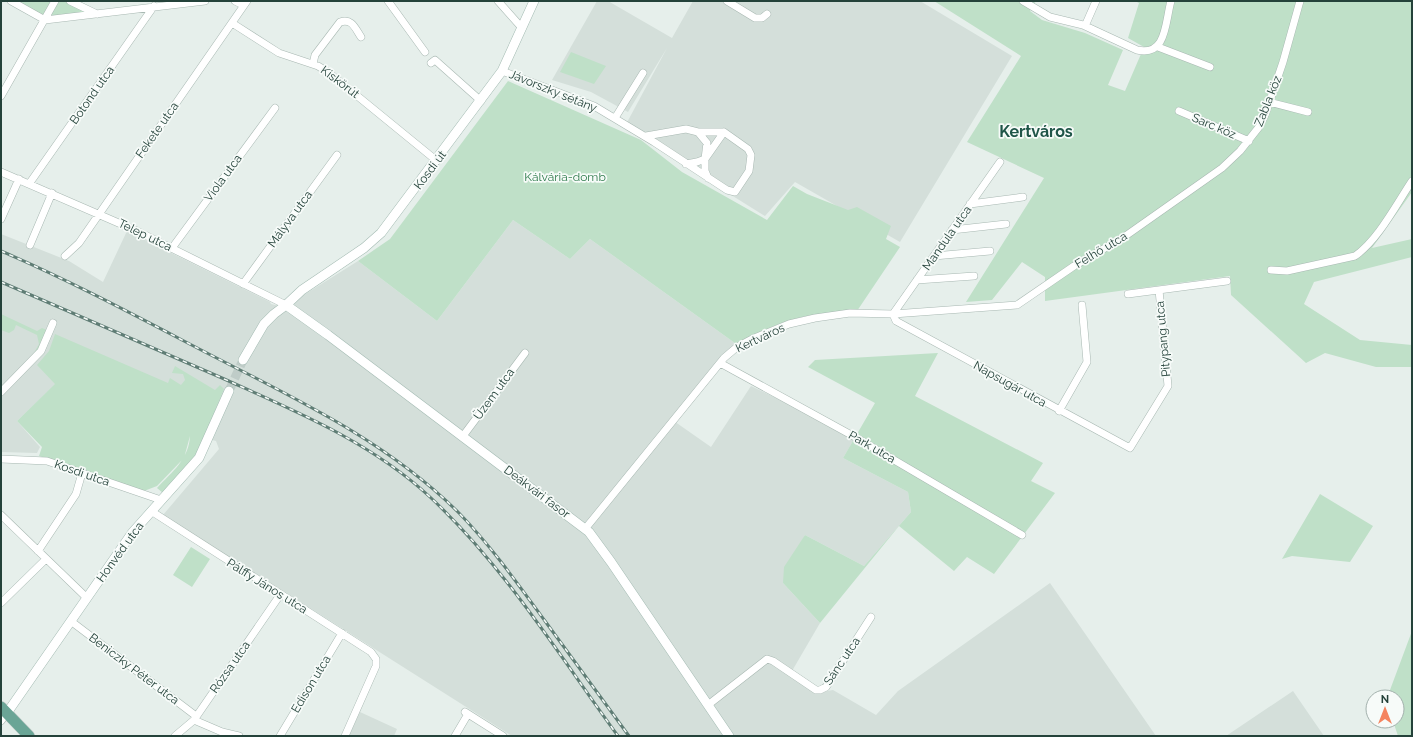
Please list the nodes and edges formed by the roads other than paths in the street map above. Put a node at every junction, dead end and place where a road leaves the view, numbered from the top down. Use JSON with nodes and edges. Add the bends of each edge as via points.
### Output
{"nodes":[{"id":1,"x":11,"y":1,"type":"edge"},
{"id":2,"x":55,"y":1,"type":"edge"},
{"id":3,"x":70,"y":1,"type":"edge"},
{"id":4,"x":205,"y":1,"type":"edge"},
{"id":5,"x":235,"y":1,"type":"edge"},
{"id":6,"x":388,"y":1,"type":"edge"},
{"id":7,"x":498,"y":1,"type":"edge"},
{"id":8,"x":534,"y":1,"type":"edge"},
{"id":9,"x":727,"y":1,"type":"edge"},
{"id":10,"x":1023,"y":1,"type":"edge"},
{"id":11,"x":1096,"y":1,"type":"edge"},
{"id":12,"x":1171,"y":1,"type":"edge"},
{"id":13,"x":1300,"y":1,"type":"edge"},
{"id":14,"x":245,"y":3,"type":"edge"},
{"id":15,"x":154,"y":6,"type":"junction"},
{"id":16,"x":98,"y":14,"type":"junction"},
{"id":17,"x":767,"y":14,"type":"dead end"},
{"id":18,"x":45,"y":20,"type":"junction"},
{"id":19,"x":232,"y":23,"type":"junction"},
{"id":20,"x":1085,"y":26,"type":"junction"},
{"id":21,"x":522,"y":28,"type":"junction"},
{"id":22,"x":361,"y":37,"type":"dead end"},
{"id":23,"x":1158,"y":47,"type":"junction"},
{"id":24,"x":425,"y":52,"type":"dead end"},
{"id":25,"x":431,"y":63,"type":"dead end"},
{"id":26,"x":313,"y":64,"type":"junction"},
{"id":27,"x":1210,"y":67,"type":"dead end"},
{"id":28,"x":502,"y":71,"type":"junction"},
{"id":29,"x":642,"y":73,"type":"dead end"},
{"id":30,"x":1,"y":96,"type":"edge"},
{"id":31,"x":481,"y":101,"type":"junction"},
{"id":32,"x":1269,"y":102,"type":"junction"},
{"id":33,"x":275,"y":108,"type":"dead end"},
{"id":34,"x":1179,"y":111,"type":"dead end"},
{"id":35,"x":1308,"y":112,"type":"dead end"},
{"id":36,"x":615,"y":118,"type":"junction"},
{"id":37,"x":698,"y":132,"type":"junction"},
{"id":38,"x":724,"y":132,"type":"junction"},
{"id":39,"x":646,"y":136,"type":"junction"},
{"id":40,"x":1249,"y":141,"type":"junction"},
{"id":41,"x":337,"y":155,"type":"dead end"},
{"id":42,"x":705,"y":158,"type":"junction"},
{"id":43,"x":437,"y":161,"type":"junction"},
{"id":44,"x":1000,"y":162,"type":"dead end"},
{"id":45,"x":686,"y":164,"type":"junction"},
{"id":46,"x":1,"y":172,"type":"edge"},
{"id":47,"x":708,"y":178,"type":"junction"},
{"id":48,"x":19,"y":180,"type":"junction"},
{"id":49,"x":1412,"y":182,"type":"edge"},
{"id":50,"x":29,"y":184,"type":"junction"},
{"id":51,"x":52,"y":193,"type":"junction"},
{"id":52,"x":1185,"y":195,"type":"joint"},
{"id":53,"x":1023,"y":197,"type":"dead end"},
{"id":54,"x":970,"y":204,"type":"junction"},
{"id":55,"x":99,"y":213,"type":"junction"},
{"id":56,"x":1,"y":219,"type":"edge"},
{"id":57,"x":1006,"y":224,"type":"dead end"},
{"id":58,"x":952,"y":230,"type":"junction"},
{"id":59,"x":30,"y":245,"type":"dead end"},
{"id":60,"x":172,"y":248,"type":"junction"},
{"id":61,"x":990,"y":251,"type":"dead end"},
{"id":62,"x":65,"y":256,"type":"dead end"},
{"id":63,"x":934,"y":256,"type":"junction"},
{"id":64,"x":1271,"y":270,"type":"dead end"},
{"id":65,"x":974,"y":276,"type":"dead end"},
{"id":66,"x":917,"y":280,"type":"junction"},
{"id":67,"x":1226,"y":281,"type":"dead end"},
{"id":68,"x":243,"y":284,"type":"junction"},
{"id":69,"x":1159,"y":290,"type":"junction"},
{"id":70,"x":1128,"y":294,"type":"dead end"},
{"id":71,"x":1017,"y":304,"type":"joint"},
{"id":72,"x":1082,"y":305,"type":"dead end"},
{"id":73,"x":286,"y":306,"type":"junction"},
{"id":74,"x":894,"y":314,"type":"junction"},
{"id":75,"x":53,"y":323,"type":"dead end"},
{"id":76,"x":525,"y":353,"type":"dead end"},
{"id":77,"x":243,"y":360,"type":"tunnel mouth"},
{"id":78,"x":720,"y":364,"type":"junction"},
{"id":79,"x":1,"y":392,"type":"edge"},
{"id":80,"x":229,"y":392,"type":"tunnel mouth"},
{"id":81,"x":1059,"y":411,"type":"junction"},
{"id":82,"x":463,"y":436,"type":"junction"},
{"id":83,"x":1130,"y":448,"type":"joint"},
{"id":84,"x":1,"y":459,"type":"edge"},
{"id":85,"x":82,"y":473,"type":"junction"},
{"id":86,"x":161,"y":500,"type":"junction"},
{"id":87,"x":151,"y":511,"type":"junction"},
{"id":88,"x":1,"y":515,"type":"edge"},
{"id":89,"x":585,"y":529,"type":"junction"},
{"id":90,"x":1022,"y":535,"type":"dead end"},
{"id":91,"x":38,"y":551,"type":"junction"},
{"id":92,"x":46,"y":559,"type":"junction"},
{"id":93,"x":280,"y":594,"type":"junction"},
{"id":94,"x":87,"y":598,"type":"junction"},
{"id":95,"x":1,"y":603,"type":"edge"},
{"id":96,"x":871,"y":618,"type":"dead end"},
{"id":97,"x":72,"y":622,"type":"junction"},
{"id":98,"x":342,"y":633,"type":"junction"},
{"id":99,"x":708,"y":705,"type":"junction"},
{"id":100,"x":3,"y":714,"type":"edge"},
{"id":101,"x":195,"y":718,"type":"junction"},
{"id":102,"x":29,"y":736,"type":"edge"},
{"id":103,"x":175,"y":736,"type":"edge"},
{"id":104,"x":239,"y":736,"type":"edge"},
{"id":105,"x":280,"y":736,"type":"edge"},
{"id":106,"x":345,"y":736,"type":"edge"},
{"id":107,"x":455,"y":736,"type":"edge"},
{"id":108,"x":503,"y":736,"type":"edge"},
{"id":109,"x":729,"y":736,"type":"edge"}],
"edges":[{"from":1,"to":18,"type":"street"},
{"from":2,"to":18,"type":"street"},
{"from":3,"to":16,"type":"street"},
{"from":4,"to":15,"type":"street"},
{"from":5,"to":14,"type":"street"},
{"from":6,"to":24,"type":"street"},
{"from":7,"to":21,"type":"street"},
{"from":8,"to":21,"type":"street","name":"Kosdi út"},
{"from":9,"to":17,"type":"street","via":[[755,18],[762,18]]},
{"from":10,"to":20,"type":"street","via":[[1050,16]]},
{"from":11,"to":20,"type":"street"},
{"from":12,"to":23,"type":"street"},
{"from":13,"to":32,"type":"street","name":"Zabla köz"},
{"from":14,"to":19,"type":"street","name":"Fekete utca"},
{"from":15,"to":16,"type":"street"},
{"from":15,"to":50,"type":"street","name":"Botond utca"},
{"from":16,"to":18,"type":"street"},
{"from":18,"to":30,"type":"street"},
{"from":19,"to":26,"type":"street","name":"Kiskörút","via":[[279,53]]},
{"from":19,"to":55,"type":"street","name":"Fekete utca"},
{"from":20,"to":23,"type":"street","via":[[1137,50],[1152,51]]},
{"from":21,"to":28,"type":"street","name":"Kosdi út"},
{"from":22,"to":26,"type":"street","via":[[351,22],[340,22],[315,55]]},
{"from":23,"to":27,"type":"street"},
{"from":25,"to":31,"type":"street","via":[[436,60]]},
{"from":26,"to":43,"type":"street","name":"Kiskörút","via":[[340,81]]},
{"from":28,"to":31,"type":"street","name":"Kosdi út"},
{"from":28,"to":36,"type":"street","name":"Jávorszky sétány","via":[[584,102]]},
{"from":29,"to":36,"type":"street"},
{"from":31,"to":43,"type":"street","name":"Kosdi út"},
{"from":32,"to":35,"type":"street"},
{"from":32,"to":40,"type":"street","name":"Zabla köz","via":[[1259,127]]},
{"from":33,"to":60,"type":"street","name":"Viola utca"},
{"from":34,"to":40,"type":"street","name":"Sarc köz"},
{"from":36,"to":39,"type":"street","name":"Jávorszky sétány"},
{"from":37,"to":38,"type":"street"},
{"from":37,"to":39,"type":"street","via":[[686,129]]},
{"from":37,"to":42,"type":"street","via":[[707,143]]},
{"from":38,"to":42,"type":"street"},
{"from":38,"to":47,"type":"street","via":[[748,149],[751,155],[749,171],[735,192]]},
{"from":39,"to":45,"type":"street","name":"Jávorszky sétány"},
{"from":40,"to":52,"type":"street","name":"Zabla köz","via":[[1222,168]]},
{"from":41,"to":68,"type":"street","name":"Mályva utca"},
{"from":42,"to":45,"type":"street"},
{"from":42,"to":47,"type":"street"},
{"from":43,"to":73,"type":"street","name":"Kosdi út","via":[[382,233],[302,290]]},
{"from":44,"to":54,"type":"street","name":"Mandula utca"},
{"from":45,"to":47,"type":"street","name":"Jávorszky sétány"},
{"from":46,"to":48,"type":"street","name":"Telep utca"},
{"from":48,"to":50,"type":"street","name":"Telep utca"},
{"from":48,"to":56,"type":"street"},
{"from":49,"to":64,"type":"street","via":[[1373,239],[1355,256],[1287,271]]},
{"from":50,"to":51,"type":"street","name":"Telep utca"},
{"from":51,"to":55,"type":"street","name":"Telep utca"},
{"from":51,"to":59,"type":"street"},
{"from":52,"to":71,"type":"street","name":"Felhő utca","via":[[1124,237]]},
{"from":53,"to":54,"type":"street"},
{"from":54,"to":58,"type":"street","name":"Mandula utca"},
{"from":55,"to":60,"type":"street","name":"Telep utca"},
{"from":55,"to":62,"type":"street","name":"Fekete utca","via":[[79,243]]},
{"from":57,"to":58,"type":"street"},
{"from":58,"to":63,"type":"street","name":"Mandula utca"},
{"from":60,"to":68,"type":"street","name":"Telep utca"},
{"from":61,"to":63,"type":"street"},
{"from":63,"to":66,"type":"street","name":"Mandula utca"},
{"from":65,"to":66,"type":"street"},
{"from":66,"to":74,"type":"street","name":"Mandula utca"},
{"from":67,"to":69,"type":"street"},
{"from":68,"to":73,"type":"street","name":"Telep utca"},
{"from":69,"to":70,"type":"street"},
{"from":69,"to":83,"type":"street","name":"Pitypang utca","via":[[1168,386]]},
{"from":71,"to":74,"type":"street","name":"Kertváros"},
{"from":72,"to":81,"type":"street","via":[[1087,362]]},
{"from":73,"to":77,"type":"street","via":[[264,324]]},
{"from":73,"to":82,"type":"street","name":"Deákvári fasor","via":[[306,318]]},
{"from":74,"to":78,"type":"street","name":"Kertváros","via":[[839,314],[789,324],[737,347]]},
{"from":74,"to":81,"type":"street","name":"Napsugár utca","via":[[896,321]]},
{"from":75,"to":79,"type":"street","via":[[41,351]]},
{"from":76,"to":82,"type":"street","name":"Üzem utca"},
{"from":78,"to":89,"type":"street","name":"Kertváros"},
{"from":78,"to":90,"type":"street","name":"Park utca","via":[[855,437]]},
{"from":80,"to":86,"type":"street","name":"Honvéd utca","via":[[199,458]]},
{"from":81,"to":83,"type":"street","name":"Napsugár utca"},
{"from":82,"to":89,"type":"street","name":"Deákvári fasor"},
{"from":84,"to":85,"type":"street","name":"Kosdi utca","via":[[47,462]]},
{"from":85,"to":86,"type":"street","name":"Kosdi utca"},
{"from":85,"to":91,"type":"street","via":[[76,494]]},
{"from":86,"to":87,"type":"street","name":"Honvéd utca"},
{"from":87,"to":93,"type":"street","name":"Pálffy János utca"},
{"from":87,"to":94,"type":"street","name":"Honvéd utca","via":[[132,533]]},
{"from":88,"to":91,"type":"street"},
{"from":89,"to":99,"type":"street","name":"Deákvári fasor","via":[[611,562]]},
{"from":91,"to":92,"type":"street"},
{"from":92,"to":94,"type":"street"},
{"from":92,"to":95,"type":"street"},
{"from":93,"to":98,"type":"street","name":"Pálffy János utca"},
{"from":93,"to":101,"type":"street","name":"Rózsa utca"},
{"from":94,"to":97,"type":"street","name":"Honvéd utca"},
{"from":96,"to":99,"type":"street","name":"Sánc utca","via":[[826,688],[816,690],[773,661],[767,660]]},
{"from":97,"to":100,"type":"street","name":"Honvéd utca"},
{"from":97,"to":101,"type":"street","name":"Beniczky Péter utca"},
{"from":98,"to":105,"type":"street","name":"Edison utca"},
{"from":98,"to":106,"type":"street","name":"Pálffy János utca","via":[[372,652],[376,659],[376,666]]},
{"from":99,"to":109,"type":"street","name":"Deákvári fasor"},
{"from":100,"to":102,"type":"main road"},
{"from":101,"to":103,"type":"street","name":"Rózsa utca","via":[[188,727]]},
{"from":101,"to":104,"type":"street","name":"Beniczky Péter utca","via":[[222,732]]},
{"from":107,"to":108,"type":"street","via":[[466,713]]}]}
